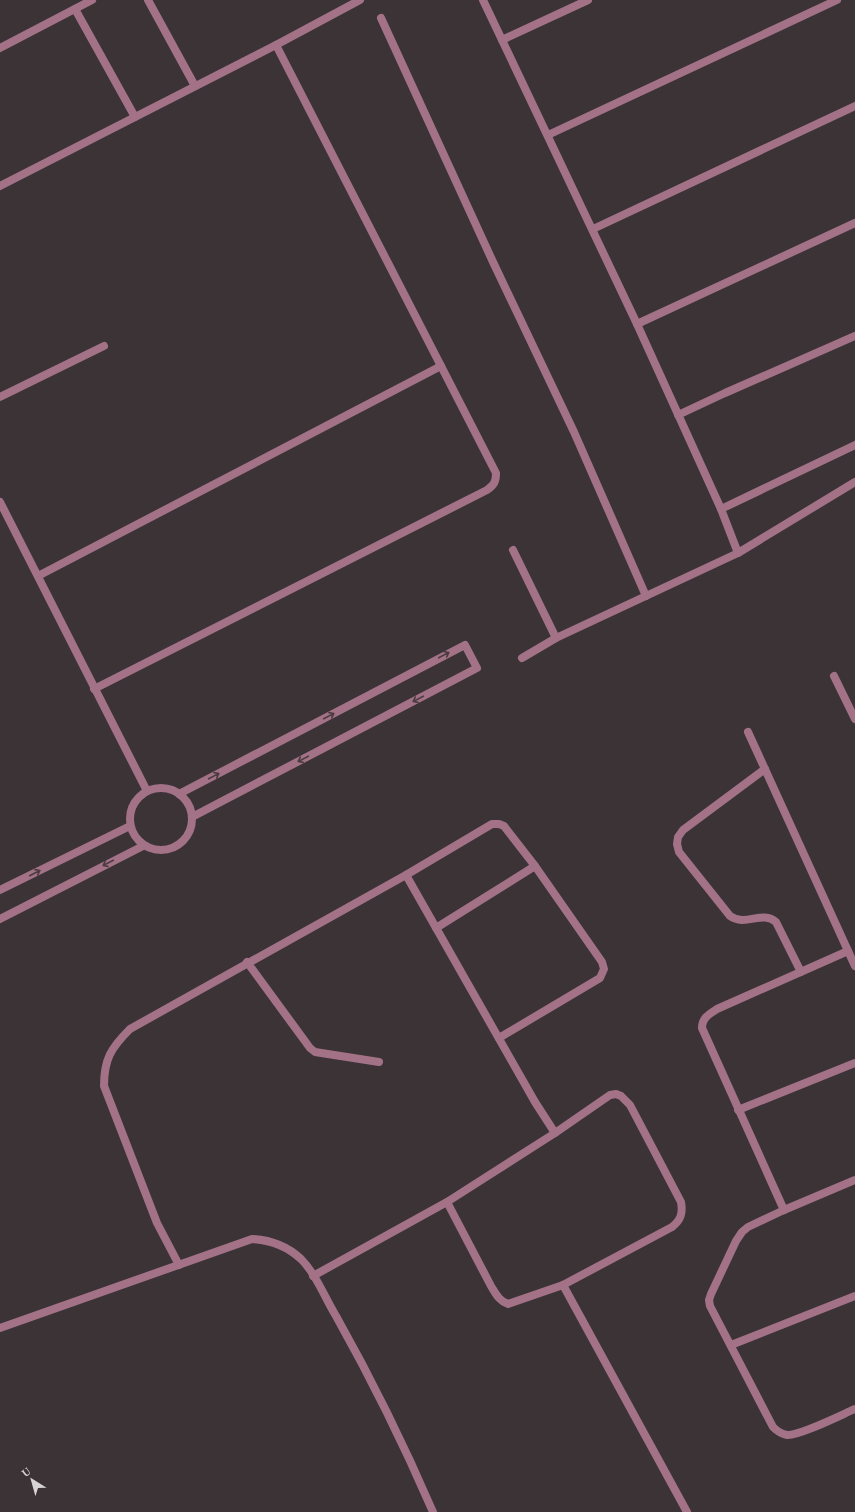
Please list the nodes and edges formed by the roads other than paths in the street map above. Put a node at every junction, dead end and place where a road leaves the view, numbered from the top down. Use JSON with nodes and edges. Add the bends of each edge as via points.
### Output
{"nodes":[{"id":1,"x":92,"y":0,"type":"edge"},
{"id":2,"x":148,"y":0,"type":"edge"},
{"id":3,"x":360,"y":0,"type":"edge"},
{"id":4,"x":483,"y":0,"type":"edge"},
{"id":5,"x":588,"y":0,"type":"edge"},
{"id":6,"x":837,"y":0,"type":"edge"},
{"id":7,"x":75,"y":9,"type":"junction"},
{"id":8,"x":381,"y":18,"type":"dead end"},
{"id":9,"x":502,"y":40,"type":"junction"},
{"id":10,"x":276,"y":45,"type":"junction"},
{"id":11,"x":0,"y":48,"type":"edge"},
{"id":12,"x":195,"y":86,"type":"junction"},
{"id":13,"x":855,"y":106,"type":"edge"},
{"id":14,"x":135,"y":117,"type":"junction"},
{"id":15,"x":548,"y":135,"type":"junction"},
{"id":16,"x":0,"y":186,"type":"edge"},
{"id":17,"x":855,"y":223,"type":"edge"},
{"id":18,"x":593,"y":229,"type":"junction"},
{"id":19,"x":637,"y":324,"type":"junction"},
{"id":20,"x":855,"y":336,"type":"edge"},
{"id":21,"x":104,"y":346,"type":"dead end"},
{"id":22,"x":441,"y":366,"type":"junction"},
{"id":23,"x":0,"y":397,"type":"edge"},
{"id":24,"x":678,"y":415,"type":"junction"},
{"id":25,"x":855,"y":446,"type":"edge"},
{"id":26,"x":855,"y":482,"type":"edge"},
{"id":27,"x":0,"y":502,"type":"edge"},
{"id":28,"x":721,"y":509,"type":"junction"},
{"id":29,"x":513,"y":550,"type":"dead end"},
{"id":30,"x":738,"y":553,"type":"junction"},
{"id":31,"x":38,"y":576,"type":"junction"},
{"id":32,"x":646,"y":596,"type":"junction"},
{"id":33,"x":556,"y":638,"type":"junction"},
{"id":34,"x":522,"y":658,"type":"dead end"},
{"id":35,"x":834,"y":676,"type":"dead end"},
{"id":36,"x":94,"y":689,"type":"junction"},
{"id":37,"x":855,"y":719,"type":"edge"},
{"id":38,"x":748,"y":732,"type":"dead end"},
{"id":39,"x":765,"y":769,"type":"junction"},
{"id":40,"x":147,"y":791,"type":"junction"},
{"id":41,"x":179,"y":794,"type":"junction"},
{"id":42,"x":192,"y":817,"type":"junction"},
{"id":43,"x":130,"y":826,"type":"junction"},
{"id":44,"x":143,"y":846,"type":"junction"},
{"id":45,"x":535,"y":866,"type":"junction"},
{"id":46,"x":406,"y":875,"type":"junction"},
{"id":47,"x":0,"y":890,"type":"edge"},
{"id":48,"x":0,"y":919,"type":"edge"},
{"id":49,"x":436,"y":928,"type":"junction"},
{"id":50,"x":848,"y":951,"type":"junction"},
{"id":51,"x":247,"y":962,"type":"junction"},
{"id":52,"x":855,"y":966,"type":"edge"},
{"id":53,"x":801,"y":972,"type":"junction"},
{"id":54,"x":500,"y":1038,"type":"junction"},
{"id":55,"x":379,"y":1062,"type":"dead end"},
{"id":56,"x":855,"y":1063,"type":"edge"},
{"id":57,"x":738,"y":1110,"type":"junction"},
{"id":58,"x":555,"y":1133,"type":"junction"},
{"id":59,"x":855,"y":1180,"type":"edge"},
{"id":60,"x":447,"y":1202,"type":"junction"},
{"id":61,"x":784,"y":1210,"type":"junction"},
{"id":62,"x":179,"y":1265,"type":"junction"},
{"id":63,"x":313,"y":1276,"type":"junction"},
{"id":64,"x":563,"y":1285,"type":"junction"},
{"id":65,"x":855,"y":1296,"type":"edge"},
{"id":66,"x":0,"y":1328,"type":"edge"},
{"id":67,"x":731,"y":1345,"type":"junction"},
{"id":68,"x":855,"y":1409,"type":"edge"},
{"id":69,"x":433,"y":1512,"type":"edge"},
{"id":70,"x":687,"y":1512,"type":"edge"}],
"edges":[{"from":1,"to":7,"type":"street"},
{"from":2,"to":12,"type":"street"},
{"from":3,"to":10,"type":"street"},
{"from":4,"to":9,"type":"street"},
{"from":5,"to":9,"type":"street"},
{"from":6,"to":15,"type":"street"},
{"from":7,"to":11,"type":"street"},
{"from":7,"to":14,"type":"street"},
{"from":8,"to":32,"type":"street","via":[[492,262],[574,432]]},
{"from":9,"to":15,"type":"street"},
{"from":10,"to":12,"type":"street"},
{"from":10,"to":22,"type":"street"},
{"from":12,"to":14,"type":"street"},
{"from":13,"to":18,"type":"street"},
{"from":14,"to":16,"type":"street"},
{"from":15,"to":18,"type":"street"},
{"from":17,"to":19,"type":"street"},
{"from":18,"to":19,"type":"street"},
{"from":19,"to":24,"type":"street"},
{"from":20,"to":24,"type":"street"},
{"from":21,"to":23,"type":"street"},
{"from":22,"to":31,"type":"street"},
{"from":22,"to":36,"type":"street","via":[[496,473],[494,485]]},
{"from":24,"to":28,"type":"street"},
{"from":25,"to":28,"type":"street"},
{"from":26,"to":30,"type":"street"},
{"from":27,"to":31,"type":"street"},
{"from":28,"to":30,"type":"street"},
{"from":29,"to":33,"type":"street"},
{"from":30,"to":32,"type":"street"},
{"from":31,"to":36,"type":"street"},
{"from":32,"to":33,"type":"street"},
{"from":33,"to":34,"type":"street"},
{"from":35,"to":37,"type":"street"},
{"from":36,"to":40,"type":"street"},
{"from":38,"to":39,"type":"street"},
{"from":39,"to":50,"type":"street"},
{"from":39,"to":53,"type":"street","via":[[690,824],[678,837],[677,844],[679,852],[730,916],[741,921],[766,917],[776,922]]},
{"from":40,"to":41,"type":"street","via":[[169,789]]},
{"from":40,"to":43,"type":"street","via":[[138,797],[132,806]]},
{"from":41,"to":42,"type":"street","via":[[187,801]]},
{"from":41,"to":42,"type":"street","one_way":true,"via":[[465,645],[477,668]]},
{"from":42,"to":44,"type":"street","via":[[190,832],[175,848],[164,851]]},
{"from":43,"to":44,"type":"street","via":[[135,838]]},
{"from":47,"to":43,"type":"street","one_way":true},
{"from":44,"to":48,"type":"street","one_way":true},
{"from":45,"to":46,"type":"street","via":[[508,829],[499,824],[492,824]]},
{"from":45,"to":49,"type":"street"},
{"from":45,"to":54,"type":"street","via":[[595,951],[604,969],[600,978]]},
{"from":46,"to":49,"type":"street"},
{"from":46,"to":51,"type":"street"},
{"from":49,"to":54,"type":"street"},
{"from":50,"to":52,"type":"street"},
{"from":50,"to":53,"type":"street"},
{"from":51,"to":55,"type":"street","via":[[315,1052]]},
{"from":51,"to":62,"type":"street","via":[[130,1029],[116,1043],[104,1070],[104,1086],[157,1223]]},
{"from":53,"to":57,"type":"street","via":[[718,1009],[707,1015],[704,1020],[702,1028]]},
{"from":54,"to":58,"type":"street"},
{"from":56,"to":57,"type":"street"},
{"from":57,"to":61,"type":"street"},
{"from":58,"to":60,"type":"street"},
{"from":58,"to":64,"type":"street","via":[[610,1095],[621,1096],[630,1105],[654,1148],[681,1202],[682,1210],[678,1223],[672,1227]]},
{"from":59,"to":61,"type":"street"},
{"from":60,"to":63,"type":"street"},
{"from":60,"to":64,"type":"street","via":[[502,1302],[508,1304]]},
{"from":61,"to":67,"type":"street","via":[[742,1232],[711,1294],[710,1306]]},
{"from":62,"to":63,"type":"street","via":[[252,1239],[275,1242],[289,1250],[302,1260]]},
{"from":62,"to":66,"type":"street"},
{"from":63,"to":69,"type":"street","via":[[366,1370],[397,1431]]},
{"from":64,"to":70,"type":"street"},
{"from":65,"to":67,"type":"street"},
{"from":67,"to":68,"type":"street","via":[[777,1432],[794,1434]]}]}
